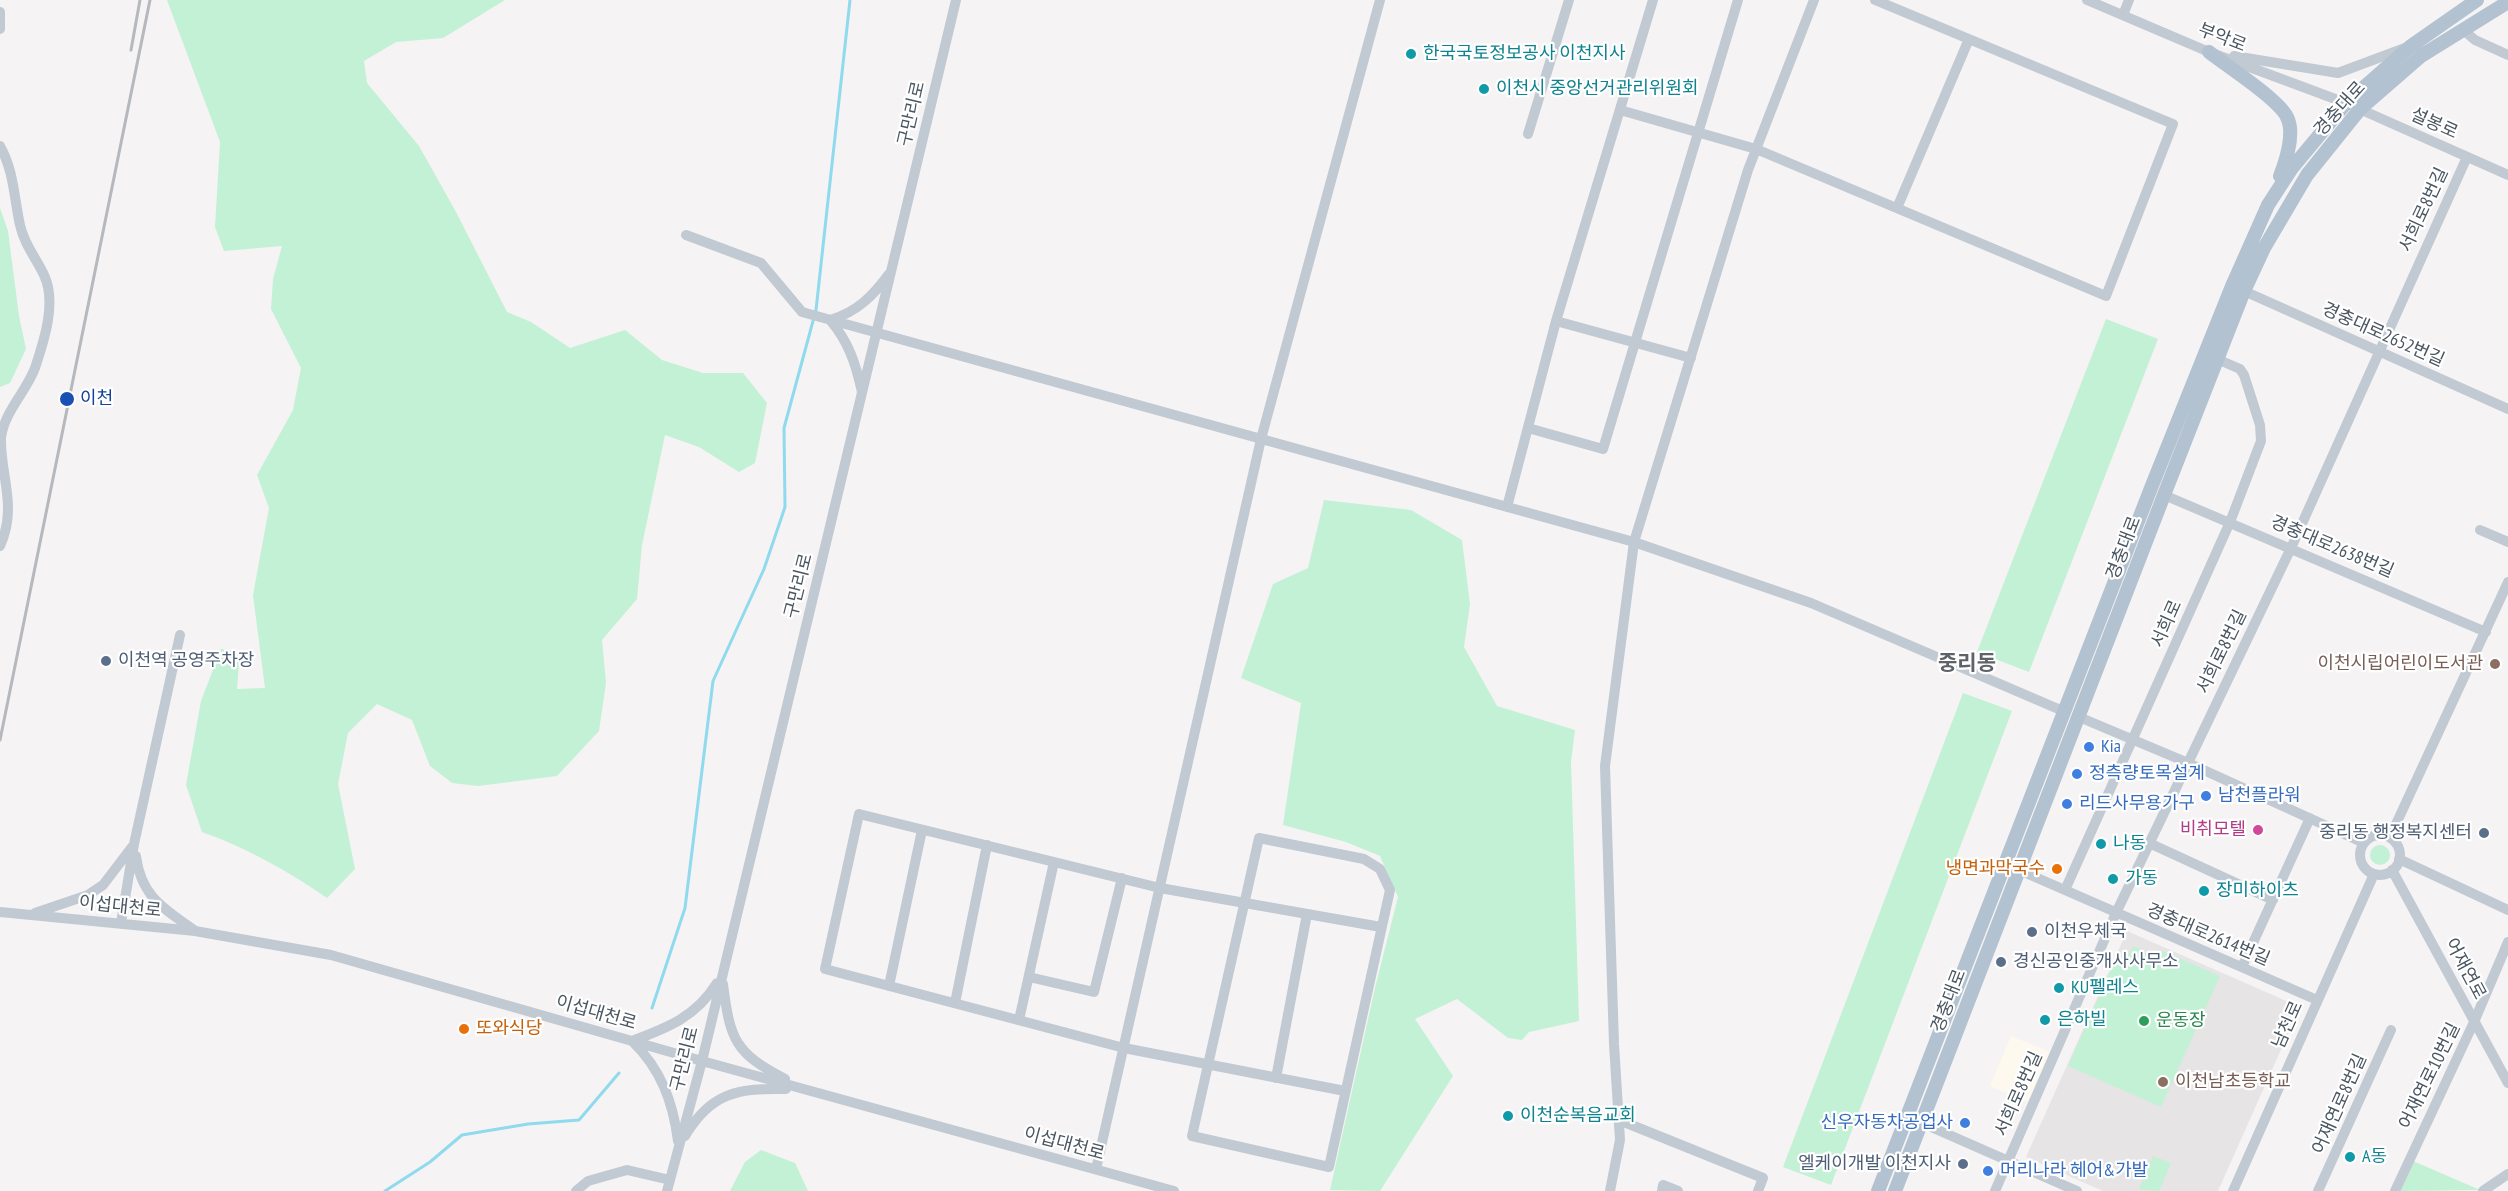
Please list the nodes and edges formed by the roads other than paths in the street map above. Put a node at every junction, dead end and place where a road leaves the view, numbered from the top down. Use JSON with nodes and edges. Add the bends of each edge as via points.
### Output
{"nodes":[{"id":1,"x":956,"y":0,"type":"edge"},
{"id":2,"x":1380,"y":0,"type":"edge"},
{"id":3,"x":1569,"y":0,"type":"edge"},
{"id":4,"x":1653,"y":0,"type":"edge"},
{"id":5,"x":1738,"y":0,"type":"edge"},
{"id":6,"x":1814,"y":0,"type":"edge"},
{"id":7,"x":1875,"y":0,"type":"edge"},
{"id":8,"x":2087,"y":0,"type":"edge"},
{"id":9,"x":2129,"y":0,"type":"edge"},
{"id":10,"x":2473,"y":1,"type":"edge"},
{"id":11,"x":2508,"y":2,"type":"edge"},
{"id":12,"x":0,"y":12,"type":"edge"},
{"id":13,"x":2123,"y":15,"type":"junction"},
{"id":14,"x":0,"y":29,"type":"edge"},
{"id":15,"x":2462,"y":29,"type":"junction"},
{"id":16,"x":1969,"y":39,"type":"junction"},
{"id":17,"x":2411,"y":46,"type":"junction"},
{"id":18,"x":2209,"y":52,"type":"junction"},
{"id":19,"x":2508,"y":55,"type":"edge"},
{"id":20,"x":2346,"y":103,"type":"junction"},
{"id":21,"x":2360,"y":109,"type":"junction"},
{"id":22,"x":1620,"y":110,"type":"junction"},
{"id":23,"x":1699,"y":131,"type":"junction"},
{"id":24,"x":1527,"y":134,"type":"dead end"},
{"id":25,"x":0,"y":146,"type":"edge"},
{"id":26,"x":1756,"y":149,"type":"junction"},
{"id":27,"x":2467,"y":157,"type":"junction"},
{"id":28,"x":2508,"y":175,"type":"edge"},
{"id":29,"x":2268,"y":205,"type":"junction"},
{"id":30,"x":1897,"y":208,"type":"junction"},
{"id":31,"x":686,"y":235,"type":"dead end"},
{"id":32,"x":892,"y":269,"type":"junction"},
{"id":33,"x":2244,"y":291,"type":"junction"},
{"id":34,"x":830,"y":320,"type":"junction"},
{"id":35,"x":1556,"y":321,"type":"junction"},
{"id":36,"x":878,"y":333,"type":"junction"},
{"id":37,"x":1635,"y":343,"type":"junction"},
{"id":38,"x":2378,"y":350,"type":"junction"},
{"id":39,"x":1691,"y":358,"type":"junction"},
{"id":40,"x":2217,"y":359,"type":"junction"},
{"id":41,"x":862,"y":396,"type":"junction"},
{"id":42,"x":2508,"y":408,"type":"edge"},
{"id":43,"x":1527,"y":428,"type":"junction"},
{"id":44,"x":1262,"y":439,"type":"junction"},
{"id":45,"x":2163,"y":495,"type":"junction"},
{"id":46,"x":1507,"y":507,"type":"junction"},
{"id":47,"x":2230,"y":522,"type":"junction"},
{"id":48,"x":2480,"y":530,"type":"dead end"},
{"id":49,"x":1634,"y":542,"type":"junction"},
{"id":50,"x":2508,"y":542,"type":"edge"},
{"id":51,"x":0,"y":546,"type":"edge"},
{"id":52,"x":2290,"y":548,"type":"junction"},
{"id":53,"x":2508,"y":582,"type":"edge"},
{"id":54,"x":2486,"y":632,"type":"junction"},
{"id":55,"x":180,"y":635,"type":"dead end"},
{"id":56,"x":2063,"y":711,"type":"junction"},
{"id":57,"x":2079,"y":717,"type":"junction"},
{"id":58,"x":2134,"y":739,"type":"junction"},
{"id":59,"x":2186,"y":762,"type":"junction"},
{"id":60,"x":2310,"y":818,"type":"junction"},
{"id":61,"x":922,"y":830,"type":"junction"},
{"id":62,"x":2390,"y":837,"type":"junction"},
{"id":63,"x":2149,"y":843,"type":"junction"},
{"id":64,"x":2364,"y":843,"type":"junction"},
{"id":65,"x":134,"y":844,"type":"junction"},
{"id":66,"x":987,"y":845,"type":"junction"},
{"id":67,"x":2399,"y":859,"type":"junction"},
{"id":68,"x":1054,"y":862,"type":"junction"},
{"id":69,"x":2019,"y":870,"type":"junction"},
{"id":70,"x":2392,"y":870,"type":"junction"},
{"id":71,"x":2374,"y":874,"type":"junction"},
{"id":72,"x":1122,"y":878,"type":"junction"},
{"id":73,"x":1160,"y":888,"type":"junction"},
{"id":74,"x":2065,"y":890,"type":"junction"},
{"id":75,"x":2273,"y":900,"type":"junction"},
{"id":76,"x":1243,"y":903,"type":"junction"},
{"id":77,"x":2508,"y":910,"type":"edge"},
{"id":78,"x":0,"y":912,"type":"edge"},
{"id":79,"x":2116,"y":913,"type":"junction"},
{"id":80,"x":30,"y":914,"type":"junction"},
{"id":81,"x":1307,"y":914,"type":"junction"},
{"id":82,"x":121,"y":923,"type":"junction"},
{"id":83,"x":1381,"y":927,"type":"junction"},
{"id":84,"x":195,"y":931,"type":"junction"},
{"id":85,"x":2508,"y":942,"type":"edge"},
{"id":86,"x":2242,"y":968,"type":"junction"},
{"id":87,"x":722,"y":976,"type":"junction"},
{"id":88,"x":1029,"y":977,"type":"junction"},
{"id":89,"x":889,"y":986,"type":"junction"},
{"id":90,"x":2317,"y":1000,"type":"junction"},
{"id":91,"x":955,"y":1003,"type":"junction"},
{"id":92,"x":1019,"y":1020,"type":"junction"},
{"id":93,"x":2474,"y":1022,"type":"junction"},
{"id":94,"x":2391,"y":1030,"type":"dead end"},
{"id":95,"x":632,"y":1041,"type":"junction"},
{"id":96,"x":1124,"y":1048,"type":"junction"},
{"id":97,"x":702,"y":1061,"type":"junction"},
{"id":98,"x":1206,"y":1064,"type":"junction"},
{"id":99,"x":1276,"y":1078,"type":"junction"},
{"id":100,"x":2508,"y":1083,"type":"edge"},
{"id":101,"x":804,"y":1089,"type":"junction"},
{"id":102,"x":1345,"y":1091,"type":"junction"},
{"id":103,"x":1619,"y":1120,"type":"junction"},
{"id":104,"x":1922,"y":1123,"type":"junction"},
{"id":105,"x":679,"y":1147,"type":"junction"},
{"id":106,"x":2008,"y":1161,"type":"junction"},
{"id":107,"x":1096,"y":1169,"type":"junction"},
{"id":108,"x":2508,"y":1174,"type":"edge"},
{"id":109,"x":669,"y":1185,"type":"edge"},
{"id":110,"x":2484,"y":1190,"type":"edge"},
{"id":111,"x":576,"y":1191,"type":"edge"},
{"id":112,"x":1174,"y":1191,"type":"edge"},
{"id":113,"x":1610,"y":1191,"type":"edge"},
{"id":114,"x":1662,"y":1191,"type":"edge"},
{"id":115,"x":1678,"y":1191,"type":"edge"},
{"id":116,"x":1758,"y":1191,"type":"edge"},
{"id":117,"x":1878,"y":1191,"type":"edge"},
{"id":118,"x":1895,"y":1191,"type":"edge"},
{"id":119,"x":1995,"y":1191,"type":"edge"},
{"id":120,"x":2077,"y":1191,"type":"edge"},
{"id":121,"x":2233,"y":1191,"type":"edge"},
{"id":122,"x":2318,"y":1191,"type":"edge"},
{"id":123,"x":2395,"y":1191,"type":"edge"}],
"edges":[{"from":1,"to":32,"type":"street","name":"구만리로"},
{"from":2,"to":44,"type":"street"},
{"from":3,"to":24,"type":"street"},
{"from":4,"to":22,"type":"street"},
{"from":5,"to":23,"type":"street"},
{"from":6,"to":26,"type":"street"},
{"from":7,"to":16,"type":"street"},
{"from":8,"to":13,"type":"street","name":"부악로"},
{"from":9,"to":13,"type":"street"},
{"from":10,"to":17,"type":"main road","name":"경충대로"},
{"from":11,"to":15,"type":"main road","name":"경충대로"},
{"from":12,"to":14,"type":"street"},
{"from":13,"to":18,"type":"street","name":"부악로"},
{"from":15,"to":19,"type":"street","via":[[2475,40]]},
{"from":15,"to":21,"type":"main road","name":"경충대로","via":[[2399,73]]},
{"from":16,"to":30,"type":"street"},
{"from":16,"to":30,"type":"street","via":[[2173,124],[2106,296]]},
{"from":17,"to":18,"type":"street","via":[[2338,72]]},
{"from":17,"to":20,"type":"main road","name":"경충대로"},
{"from":18,"to":20,"type":"street","name":"부악로"},
{"from":18,"to":29,"type":"main road","via":[[2288,118],[2285,162]]},
{"from":20,"to":21,"type":"street","name":"설봉로"},
{"from":20,"to":29,"type":"main road","name":"경충대로","via":[[2292,168]]},
{"from":21,"to":27,"type":"street","name":"설봉로"},
{"from":21,"to":33,"type":"main road","name":"경충대로","via":[[2307,174]]},
{"from":22,"to":23,"type":"street"},
{"from":22,"to":35,"type":"street"},
{"from":23,"to":26,"type":"street"},
{"from":23,"to":37,"type":"street"},
{"from":25,"to":51,"type":"street","via":[[9,163],[21,228],[50,296],[34,371],[1,437],[9,506]]},
{"from":26,"to":30,"type":"street"},
{"from":26,"to":39,"type":"street"},
{"from":27,"to":28,"type":"street","name":"설봉로"},
{"from":27,"to":38,"type":"street","name":"서희로8번길"},
{"from":29,"to":56,"type":"main road","name":"경충대로"},
{"from":31,"to":34,"type":"street","via":[[760,263],[797,310]]},
{"from":32,"to":34,"type":"street","via":[[875,294],[846,315]]},
{"from":32,"to":36,"type":"street","name":"구만리로"},
{"from":33,"to":38,"type":"street","name":"경충대로2652번길"},
{"from":33,"to":40,"type":"main road","name":"경충대로"},
{"from":34,"to":36,"type":"street"},
{"from":34,"to":41,"type":"street","via":[[850,349]]},
{"from":35,"to":37,"type":"street"},
{"from":35,"to":43,"type":"street"},
{"from":36,"to":41,"type":"street","name":"구만리로"},
{"from":36,"to":44,"type":"street"},
{"from":37,"to":39,"type":"street"},
{"from":37,"to":43,"type":"street","via":[[1603,449]]},
{"from":38,"to":42,"type":"street","name":"경충대로2652번길"},
{"from":38,"to":52,"type":"street","name":"서희로8번길"},
{"from":39,"to":49,"type":"street"},
{"from":40,"to":45,"type":"main road","name":"경충대로"},
{"from":40,"to":47,"type":"street","via":[[2240,369],[2244,375],[2262,431]]},
{"from":41,"to":87,"type":"street","name":"구만리로"},
{"from":43,"to":46,"type":"street"},
{"from":44,"to":46,"type":"street"},
{"from":44,"to":73,"type":"street"},
{"from":45,"to":47,"type":"street","name":"경충대로2638번길"},
{"from":45,"to":57,"type":"main road","name":"경충대로"},
{"from":46,"to":49,"type":"street"},
{"from":47,"to":52,"type":"street","name":"경충대로2638번길"},
{"from":47,"to":58,"type":"street","name":"서희로"},
{"from":48,"to":50,"type":"street"},
{"from":49,"to":56,"type":"street","via":[[1811,603]]},
{"from":49,"to":103,"type":"street","via":[[1605,766]]},
{"from":52,"to":54,"type":"street","name":"경충대로2638번길"},
{"from":52,"to":59,"type":"street","name":"서희로8번길"},
{"from":53,"to":54,"type":"street"},
{"from":54,"to":62,"type":"street"},
{"from":55,"to":65,"type":"street"},
{"from":56,"to":57,"type":"main road"},
{"from":56,"to":117,"type":"main road","name":"경충대로"},
{"from":57,"to":58,"type":"street"},
{"from":57,"to":69,"type":"main road","name":"경충대로"},
{"from":58,"to":59,"type":"street"},
{"from":58,"to":74,"type":"street","name":"서희로"},
{"from":59,"to":60,"type":"street"},
{"from":59,"to":63,"type":"street","name":"서희로8번길"},
{"from":60,"to":64,"type":"street"},
{"from":60,"to":75,"type":"street"},
{"from":61,"to":66,"type":"street"},
{"from":61,"to":89,"type":"street"},
{"from":61,"to":89,"type":"street","via":[[859,814],[825,969]]},
{"from":62,"to":64,"type":"street","via":[[2376,835]]},
{"from":62,"to":67,"type":"street","via":[[2398,846]]},
{"from":63,"to":75,"type":"street"},
{"from":63,"to":79,"type":"street","name":"서희로8번길"},
{"from":64,"to":71,"type":"street","via":[[2361,861]]},
{"from":65,"to":80,"type":"street","via":[[104,885],[88,895]]},
{"from":65,"to":82,"type":"street"},
{"from":65,"to":84,"type":"street","via":[[138,874],[150,897]]},
{"from":66,"to":68,"type":"street"},
{"from":66,"to":91,"type":"street"},
{"from":67,"to":70,"type":"street"},
{"from":67,"to":77,"type":"street"},
{"from":68,"to":72,"type":"street"},
{"from":68,"to":88,"type":"street"},
{"from":69,"to":74,"type":"street","name":"경충대로2614번길"},
{"from":69,"to":104,"type":"main road","name":"경충대로"},
{"from":70,"to":71,"type":"street"},
{"from":70,"to":93,"type":"street","name":"어재연로"},
{"from":71,"to":90,"type":"street","name":"남천로"},
{"from":72,"to":73,"type":"street"},
{"from":72,"to":88,"type":"street","via":[[1094,992]]},
{"from":73,"to":76,"type":"street"},
{"from":73,"to":96,"type":"street"},
{"from":74,"to":79,"type":"street","name":"경충대로2614번길"},
{"from":75,"to":86,"type":"street"},
{"from":76,"to":81,"type":"street"},
{"from":76,"to":83,"type":"street","via":[[1259,838],[1364,859],[1380,869],[1390,890]]},
{"from":76,"to":98,"type":"street"},
{"from":78,"to":80,"type":"street","name":"이섭대천로"},
{"from":79,"to":86,"type":"street","name":"경충대로2614번길"},
{"from":79,"to":106,"type":"street","name":"서희로8번길"},
{"from":80,"to":82,"type":"street","name":"이섭대천로"},
{"from":81,"to":83,"type":"street"},
{"from":81,"to":99,"type":"street"},
{"from":82,"to":84,"type":"street","name":"이섭대천로"},
{"from":83,"to":102,"type":"street"},
{"from":84,"to":95,"type":"street","name":"이섭대천로","via":[[331,955]]},
{"from":85,"to":93,"type":"street","name":"어재연로10번길"},
{"from":86,"to":90,"type":"street","name":"경충대로2614번길"},
{"from":87,"to":95,"type":"street","via":[[706,1001],[691,1014]]},
{"from":87,"to":97,"type":"street","name":"구만리로"},
{"from":87,"to":101,"type":"street","via":[[727,1013],[742,1050],[755,1064]]},
{"from":88,"to":92,"type":"street"},
{"from":89,"to":91,"type":"street"},
{"from":90,"to":121,"type":"street","name":"남천로"},
{"from":91,"to":92,"type":"street"},
{"from":92,"to":96,"type":"street"},
{"from":93,"to":100,"type":"street","name":"어재연로"},
{"from":93,"to":123,"type":"street","name":"어재연로10번길"},
{"from":94,"to":122,"type":"street","name":"어재연로8번길"},
{"from":95,"to":97,"type":"street","name":"이섭대천로"},
{"from":95,"to":105,"type":"street","via":[[657,1071],[666,1091],[675,1115]]},
{"from":96,"to":98,"type":"street"},
{"from":96,"to":107,"type":"street"},
{"from":97,"to":101,"type":"street","name":"이섭대천로"},
{"from":97,"to":105,"type":"street","name":"구만리로"},
{"from":98,"to":99,"type":"street"},
{"from":98,"to":102,"type":"street","via":[[1192,1136],[1329,1167]]},
{"from":99,"to":102,"type":"street"},
{"from":101,"to":105,"type":"street","via":[[751,1088],[727,1095],[695,1119]]},
{"from":101,"to":107,"type":"street","name":"이섭대천로"},
{"from":103,"to":113,"type":"street","via":[[1620,1140]]},
{"from":103,"to":116,"type":"street","via":[[1763,1178]]},
{"from":104,"to":106,"type":"street"},
{"from":104,"to":118,"type":"main road","name":"경충대로"},
{"from":105,"to":109,"type":"street","name":"구만리로"},
{"from":106,"to":119,"type":"street","name":"서희로8번길"},
{"from":106,"to":120,"type":"street"},
{"from":107,"to":112,"type":"street","name":"이섭대천로"},
{"from":108,"to":110,"type":"street"},
{"from":109,"to":111,"type":"street","name":"구만리로","via":[[627,1170],[588,1181]]},
{"from":114,"to":115,"type":"street","via":[[1664,1185]]}]}
